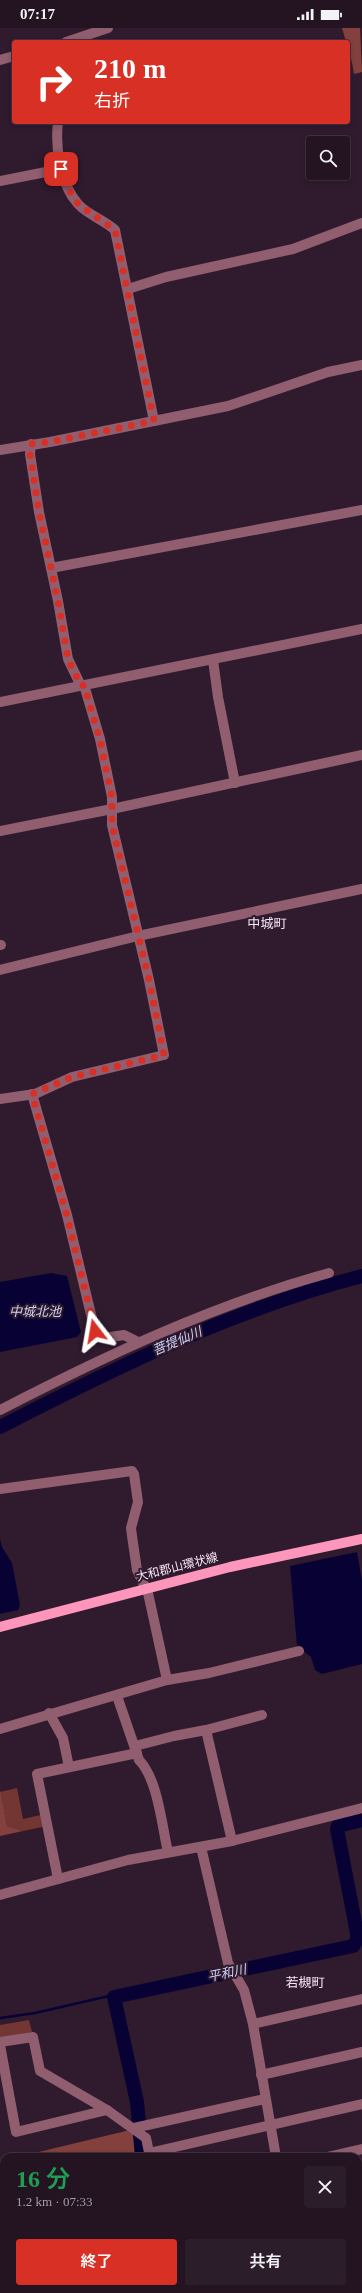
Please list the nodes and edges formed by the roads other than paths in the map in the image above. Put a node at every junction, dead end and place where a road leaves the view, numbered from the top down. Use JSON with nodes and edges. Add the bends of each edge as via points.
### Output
{"nodes":[{"id":1,"x":77,"y":28,"type":"edge"},
{"id":2,"x":108,"y":28,"type":"edge"},
{"id":3,"x":80,"y":40,"type":"edge"},
{"id":4,"x":12,"y":57,"type":"edge"},
{"id":5,"x":0,"y":60,"type":"edge"},
{"id":6,"x":58,"y":124,"type":"edge"},
{"id":7,"x":61,"y":169,"type":"junction"},
{"id":8,"x":0,"y":181,"type":"edge"},
{"id":9,"x":362,"y":223,"type":"edge"},
{"id":10,"x":128,"y":289,"type":"junction"},
{"id":11,"x":362,"y":365,"type":"edge"},
{"id":12,"x":154,"y":421,"type":"junction"},
{"id":13,"x":31,"y":444,"type":"junction"},
{"id":14,"x":0,"y":450,"type":"edge"},
{"id":15,"x":362,"y":510,"type":"edge"},
{"id":16,"x":51,"y":568,"type":"junction"},
{"id":17,"x":362,"y":630,"type":"edge"},
{"id":18,"x":213,"y":660,"type":"junction"},
{"id":19,"x":82,"y":686,"type":"junction"},
{"id":20,"x":0,"y":702,"type":"edge"},
{"id":21,"x":362,"y":755,"type":"edge"},
{"id":22,"x":235,"y":783,"type":"junction"},
{"id":23,"x":112,"y":809,"type":"junction"},
{"id":24,"x":0,"y":831,"type":"edge"},
{"id":25,"x":362,"y":889,"type":"edge"},
{"id":26,"x":138,"y":936,"type":"junction"},
{"id":27,"x":0,"y":970,"type":"edge"},
{"id":28,"x":32,"y":1094,"type":"junction"},
{"id":29,"x":0,"y":1099,"type":"edge"},
{"id":30,"x":329,"y":1273,"type":"dead end"},
{"id":31,"x":138,"y":1342,"type":"junction"},
{"id":32,"x":0,"y":1410,"type":"edge"},
{"id":33,"x":0,"y":1489,"type":"edge"},
{"id":34,"x":362,"y":1539,"type":"edge"},
{"id":35,"x":146,"y":1588,"type":"junction"},
{"id":36,"x":0,"y":1627,"type":"edge"},
{"id":37,"x":299,"y":1651,"type":"dead end"},
{"id":38,"x":167,"y":1680,"type":"junction"},
{"id":39,"x":117,"y":1696,"type":"junction"},
{"id":40,"x":50,"y":1713,"type":"junction"},
{"id":41,"x":262,"y":1715,"type":"dead end"},
{"id":42,"x":0,"y":1729,"type":"edge"},
{"id":43,"x":206,"y":1730,"type":"junction"},
{"id":44,"x":136,"y":1749,"type":"junction"},
{"id":45,"x":70,"y":1767,"type":"junction"},
{"id":46,"x":362,"y":1808,"type":"edge"},
{"id":47,"x":232,"y":1841,"type":"junction"},
{"id":48,"x":201,"y":1848,"type":"junction"},
{"id":49,"x":168,"y":1852,"type":"junction"},
{"id":50,"x":58,"y":1879,"type":"junction"},
{"id":51,"x":0,"y":1895,"type":"edge"},
{"id":52,"x":362,"y":1999,"type":"edge"},
{"id":53,"x":253,"y":2024,"type":"junction"},
{"id":54,"x":0,"y":2042,"type":"edge"},
{"id":55,"x":0,"y":2046,"type":"edge"},
{"id":56,"x":362,"y":2052,"type":"edge"},
{"id":57,"x":262,"y":2075,"type":"junction"},
{"id":58,"x":266,"y":2099,"type":"junction"},
{"id":59,"x":362,"y":2104,"type":"edge"},
{"id":60,"x":107,"y":2110,"type":"junction"},
{"id":61,"x":270,"y":2126,"type":"junction"},
{"id":62,"x":134,"y":2128,"type":"junction"},
{"id":63,"x":362,"y":2149,"type":"edge"},
{"id":64,"x":150,"y":2153,"type":"edge"},
{"id":65,"x":158,"y":2153,"type":"edge"},
{"id":66,"x":275,"y":2153,"type":"edge"},
{"id":67,"x":344,"y":2153,"type":"edge"}],
"edges":[{"from":1,"to":3,"type":"street"},
{"from":2,"to":3,"type":"street"},
{"from":4,"to":5,"type":"street"},
{"from":6,"to":7,"type":"street"},
{"from":7,"to":8,"type":"street"},
{"from":7,"to":10,"type":"street","via":[[78,204],[115,230]]},
{"from":9,"to":10,"type":"street","via":[[293,248],[166,277]]},
{"from":10,"to":12,"type":"street"},
{"from":11,"to":12,"type":"street","via":[[328,372],[228,406]]},
{"from":12,"to":13,"type":"street"},
{"from":13,"to":14,"type":"street"},
{"from":13,"to":16,"type":"street","via":[[30,454],[39,512]]},
{"from":15,"to":16,"type":"street"},
{"from":16,"to":19,"type":"street","via":[[68,659]]},
{"from":17,"to":18,"type":"street"},
{"from":18,"to":19,"type":"street"},
{"from":18,"to":22,"type":"street"},
{"from":19,"to":20,"type":"street"},
{"from":19,"to":23,"type":"street","via":[[100,740],[112,797]]},
{"from":21,"to":22,"type":"street"},
{"from":22,"to":23,"type":"street"},
{"from":23,"to":24,"type":"street"},
{"from":23,"to":26,"type":"street","via":[[112,825]]},
{"from":25,"to":26,"type":"street"},
{"from":26,"to":27,"type":"street"},
{"from":26,"to":28,"type":"street","via":[[164,1055],[72,1077]]},
{"from":28,"to":29,"type":"street"},
{"from":28,"to":31,"type":"street","via":[[67,1216],[95,1331],[98,1336],[104,1338],[124,1335]]},
{"from":30,"to":31,"type":"street","via":[[248,1297]]},
{"from":31,"to":32,"type":"street"},
{"from":33,"to":35,"type":"street","via":[[132,1471],[138,1502],[132,1536],[137,1570]]},
{"from":34,"to":35,"type":"main road","name":"大和郡山環状線"},
{"from":35,"to":36,"type":"main road","name":"大和郡山環状線"},
{"from":35,"to":38,"type":"street"},
{"from":37,"to":38,"type":"street","via":[[217,1672]]},
{"from":38,"to":39,"type":"street"},
{"from":39,"to":40,"type":"street"},
{"from":39,"to":44,"type":"street"},
{"from":40,"to":42,"type":"street"},
{"from":40,"to":45,"type":"street","via":[[63,1738]]},
{"from":41,"to":43,"type":"street"},
{"from":43,"to":44,"type":"street","via":[[174,1736]]},
{"from":43,"to":47,"type":"street"},
{"from":44,"to":45,"type":"street"},
{"from":44,"to":49,"type":"street","via":[[139,1760],[146,1766],[155,1794]]},
{"from":45,"to":50,"type":"street","via":[[37,1774]]},
{"from":46,"to":47,"type":"street"},
{"from":47,"to":48,"type":"street"},
{"from":48,"to":49,"type":"street"},
{"from":48,"to":53,"type":"street","via":[[228,1963],[244,1990]]},
{"from":49,"to":50,"type":"street"},
{"from":50,"to":51,"type":"street"},
{"from":52,"to":53,"type":"street"},
{"from":53,"to":57,"type":"street"},
{"from":54,"to":60,"type":"street","via":[[33,2037],[40,2071]]},
{"from":55,"to":60,"type":"street","via":[[16,2132]]},
{"from":56,"to":57,"type":"street"},
{"from":57,"to":58,"type":"street"},
{"from":58,"to":61,"type":"street"},
{"from":58,"to":62,"type":"street"},
{"from":59,"to":61,"type":"street"},
{"from":60,"to":62,"type":"street"},
{"from":61,"to":65,"type":"street"},
{"from":61,"to":66,"type":"street"},
{"from":62,"to":64,"type":"street","via":[[146,2138]]},
{"from":63,"to":67,"type":"street"}]}
